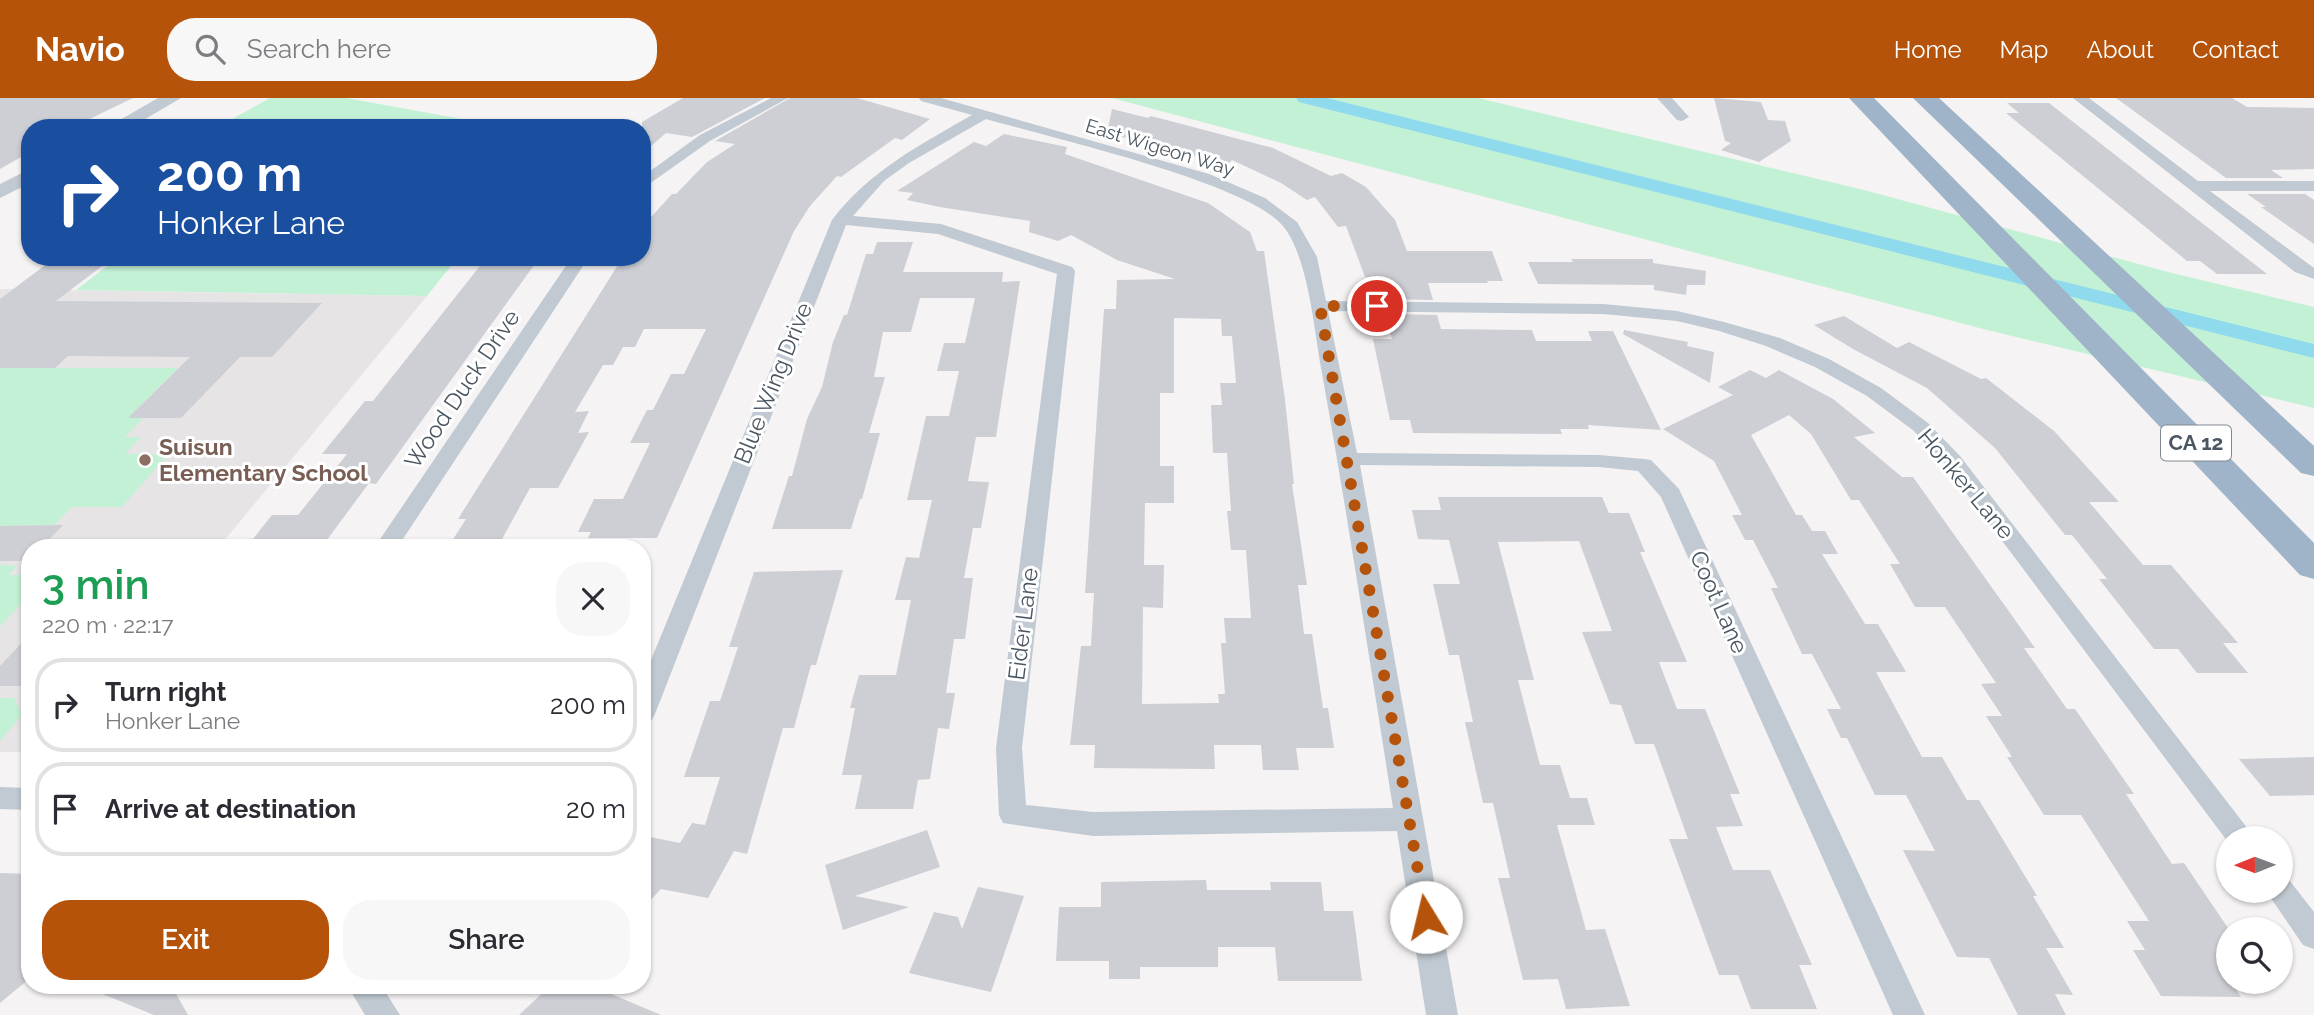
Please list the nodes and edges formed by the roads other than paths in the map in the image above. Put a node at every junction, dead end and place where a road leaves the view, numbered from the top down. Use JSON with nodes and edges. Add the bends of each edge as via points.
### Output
{"nodes":[{"id":1,"x":172,"y":98,"type":"edge"},
{"id":2,"x":781,"y":98,"type":"edge"},
{"id":3,"x":926,"y":98,"type":"edge"},
{"id":4,"x":1664,"y":98,"type":"edge"},
{"id":5,"x":1861,"y":98,"type":"edge"},
{"id":6,"x":1924,"y":98,"type":"edge"},
{"id":7,"x":2080,"y":98,"type":"edge"},
{"id":8,"x":984,"y":115,"type":"junction"},
{"id":9,"x":1682,"y":117,"type":"dead end"},
{"id":10,"x":132,"y":119,"type":"edge"},
{"id":11,"x":651,"y":177,"type":"edge"},
{"id":12,"x":21,"y":180,"type":"edge"},
{"id":13,"x":2194,"y":186,"type":"junction"},
{"id":14,"x":2314,"y":186,"type":"edge"},
{"id":15,"x":0,"y":192,"type":"edge"},
{"id":16,"x":840,"y":220,"type":"junction"},
{"id":17,"x":575,"y":266,"type":"edge"},
{"id":18,"x":2314,"y":274,"type":"edge"},
{"id":19,"x":1320,"y":306,"type":"junction"},
{"id":20,"x":1348,"y":459,"type":"junction"},
{"id":21,"x":2314,"y":466,"type":"edge"},
{"id":22,"x":391,"y":539,"type":"edge"},
{"id":23,"x":2314,"y":566,"type":"edge"},
{"id":24,"x":651,"y":691,"type":"edge"},
{"id":25,"x":0,"y":798,"type":"edge"},
{"id":26,"x":21,"y":799,"type":"edge"},
{"id":27,"x":1410,"y":819,"type":"junction"},
{"id":28,"x":2232,"y":826,"type":"edge"},
{"id":29,"x":2290,"y":903,"type":"edge"},
{"id":30,"x":2314,"y":936,"type":"edge"},
{"id":31,"x":1442,"y":1015,"type":"edge"},
{"id":32,"x":1909,"y":1015,"type":"edge"}],
"edges":[{"from":1,"to":10,"type":"street"},
{"from":2,"to":11,"type":"street","via":[[705,138]]},
{"from":3,"to":8,"type":"street","name":"East Wigeon Way"},
{"from":4,"to":9,"type":"street"},
{"from":5,"to":23,"type":"highway","number":"CA 12"},
{"from":6,"to":21,"type":"highway","number":"CA 12"},
{"from":7,"to":13,"type":"street"},
{"from":8,"to":16,"type":"street","name":"Blue Wing Drive","via":[[879,178]]},
{"from":8,"to":19,"type":"street","name":"East Wigeon Way","via":[[1204,177],[1259,201],[1289,222],[1296,234],[1309,257]]},
{"from":12,"to":15,"type":"street"},
{"from":13,"to":14,"type":"street"},
{"from":13,"to":18,"type":"street"},
{"from":16,"to":24,"type":"street","name":"Blue Wing Drive"},
{"from":16,"to":27,"type":"street","name":"Eider Lane","via":[[941,229],[1066,271],[1009,748],[1013,815],[1093,824]]},
{"from":17,"to":22,"type":"street","name":"Wood Duck Drive"},
{"from":19,"to":20,"type":"street","name":"East Wigeon Way"},
{"from":19,"to":28,"type":"street","name":"Honker Lane","via":[[1603,309],[1677,316],[1773,342],[1874,392],[1921,427],[1953,461]]},
{"from":20,"to":27,"type":"street","name":"East Wigeon Way"},
{"from":20,"to":32,"type":"street","name":"Coot Lane","via":[[1644,465],[1671,494]]},
{"from":25,"to":26,"type":"street"},
{"from":27,"to":31,"type":"street","name":"East Wigeon Way"},
{"from":29,"to":30,"type":"street"}]}
